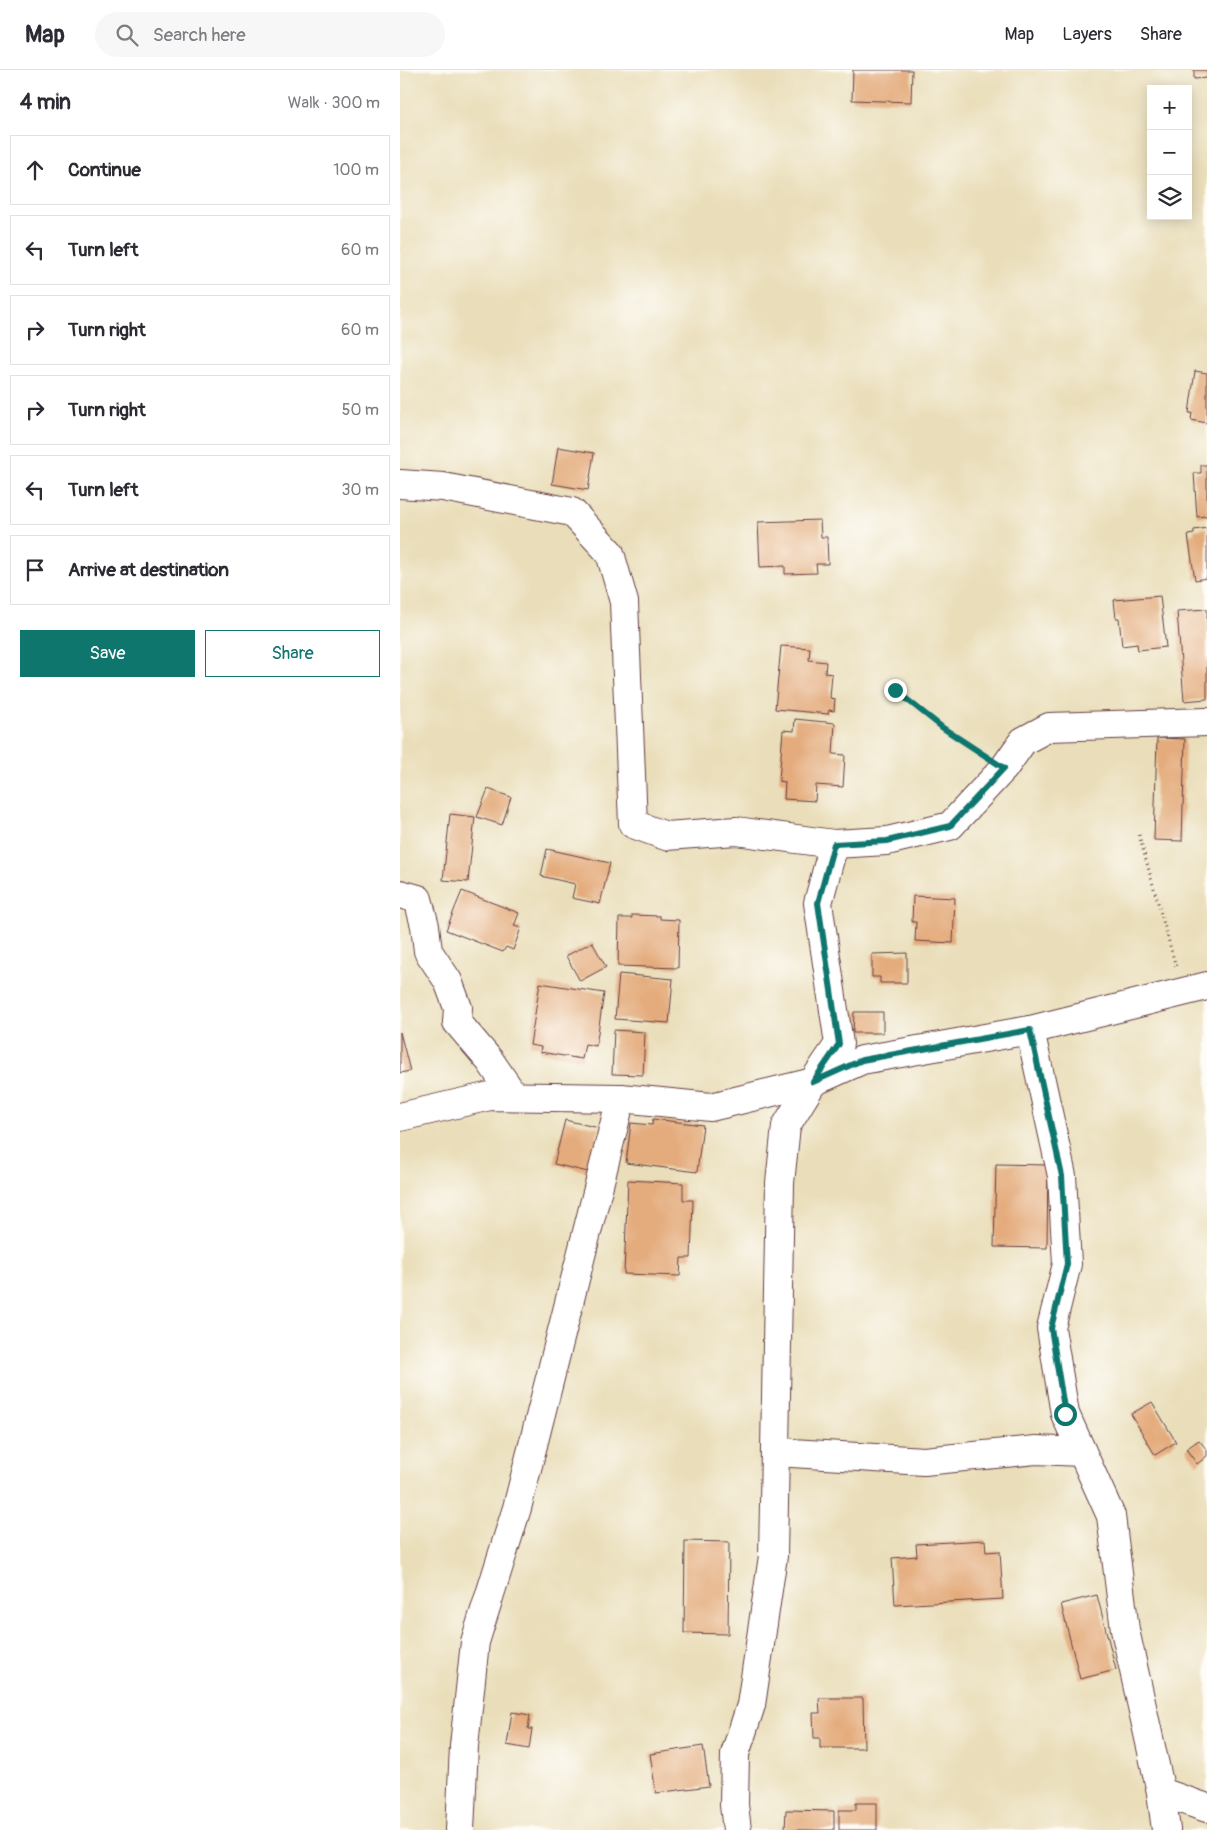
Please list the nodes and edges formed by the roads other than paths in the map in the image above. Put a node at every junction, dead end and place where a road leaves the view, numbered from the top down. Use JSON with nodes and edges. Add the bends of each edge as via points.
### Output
{"nodes":[{"id":1,"x":400,"y":484,"type":"edge"},
{"id":2,"x":1207,"y":722,"type":"edge"},
{"id":3,"x":834,"y":844,"type":"junction"},
{"id":4,"x":400,"y":894,"type":"edge"},
{"id":5,"x":1195,"y":989,"type":"edge"},
{"id":6,"x":1030,"y":1030,"type":"junction"},
{"id":7,"x":813,"y":1082,"type":"junction"},
{"id":8,"x":514,"y":1096,"type":"junction"},
{"id":9,"x":621,"y":1098,"type":"junction"},
{"id":10,"x":400,"y":1117,"type":"edge"},
{"id":11,"x":775,"y":1452,"type":"junction"},
{"id":12,"x":1082,"y":1452,"type":"junction"},
{"id":13,"x":1161,"y":1792,"type":"junction"},
{"id":14,"x":1207,"y":1808,"type":"edge"},
{"id":15,"x":460,"y":1830,"type":"edge"},
{"id":16,"x":737,"y":1830,"type":"edge"},
{"id":17,"x":1166,"y":1830,"type":"edge"}],
"edges":[{"from":1,"to":3,"type":"street","via":[[443,487],[572,512],[610,553],[624,602],[633,824],[666,836],[736,831]]},
{"from":2,"to":3,"type":"street","via":[[1049,727],[1023,741],[1004,768],[950,826],[887,841]]},
{"from":3,"to":7,"type":"street","via":[[818,903],[839,1044]]},
{"from":4,"to":8,"type":"street","via":[[418,899],[428,951],[448,981],[458,1008],[457,1022]]},
{"from":5,"to":6,"type":"street"},
{"from":6,"to":7,"type":"street","via":[[862,1060]]},
{"from":6,"to":12,"type":"street","via":[[1062,1176],[1067,1264],[1051,1328],[1065,1414]]},
{"from":7,"to":9,"type":"street","via":[[711,1107]]},
{"from":7,"to":11,"type":"street","via":[[786,1126],[780,1183]]},
{"from":8,"to":9,"type":"street"},
{"from":8,"to":10,"type":"street","via":[[490,1096]]},
{"from":9,"to":15,"type":"street","via":[[517,1508],[475,1642],[464,1746]]},
{"from":11,"to":12,"type":"street","via":[[924,1461],[1036,1450]]},
{"from":11,"to":16,"type":"street","via":[[773,1556],[751,1706],[735,1754]]},
{"from":12,"to":13,"type":"street","via":[[1112,1516],[1125,1630]]},
{"from":13,"to":14,"type":"street"},
{"from":13,"to":17,"type":"street"}]}
